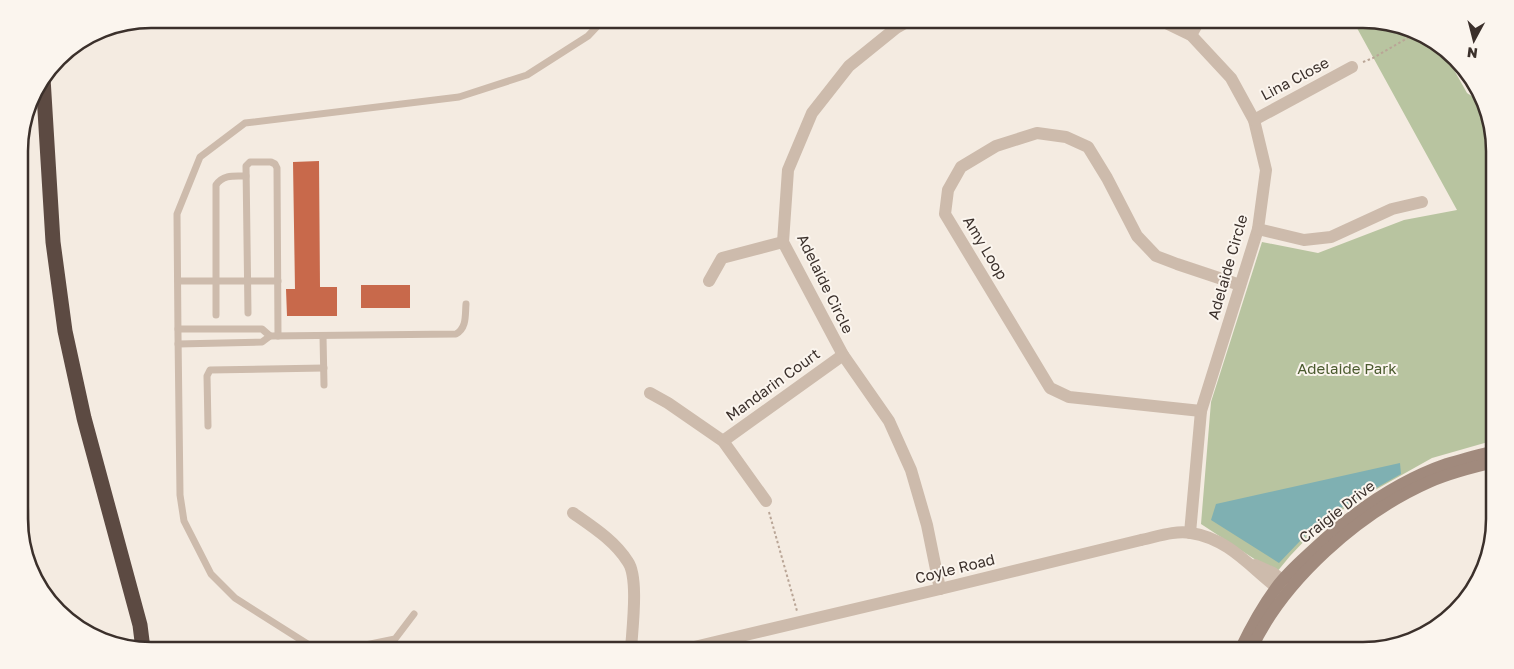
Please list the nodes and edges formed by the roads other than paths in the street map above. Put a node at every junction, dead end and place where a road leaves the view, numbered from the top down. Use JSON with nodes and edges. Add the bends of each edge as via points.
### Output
{"nodes":[{"id":1,"x":596,"y":28,"type":"edge"},
{"id":2,"x":896,"y":28,"type":"edge"},
{"id":3,"x":1177,"y":28,"type":"edge"},
{"id":4,"x":1195,"y":28,"type":"edge"},
{"id":5,"x":1191,"y":35,"type":"junction"},
{"id":6,"x":1352,"y":66,"type":"road end"},
{"id":7,"x":45,"y":88,"type":"edge"},
{"id":8,"x":1254,"y":120,"type":"junction"},
{"id":9,"x":246,"y":176,"type":"junction"},
{"id":10,"x":1422,"y":202,"type":"dead end"},
{"id":11,"x":1258,"y":229,"type":"junction"},
{"id":12,"x":783,"y":242,"type":"junction"},
{"id":13,"x":178,"y":281,"type":"junction"},
{"id":14,"x":216,"y":281,"type":"junction"},
{"id":15,"x":247,"y":281,"type":"junction"},
{"id":16,"x":278,"y":281,"type":"junction"},
{"id":17,"x":709,"y":281,"type":"dead end"},
{"id":18,"x":1240,"y":285,"type":"junction"},
{"id":19,"x":466,"y":304,"type":"dead end"},
{"id":20,"x":248,"y":313,"type":"dead end"},
{"id":21,"x":216,"y":315,"type":"dead end"},
{"id":22,"x":178,"y":329,"type":"junction"},
{"id":23,"x":270,"y":336,"type":"junction"},
{"id":24,"x":278,"y":336,"type":"junction"},
{"id":25,"x":324,"y":336,"type":"junction"},
{"id":26,"x":178,"y":344,"type":"junction"},
{"id":27,"x":842,"y":355,"type":"junction"},
{"id":28,"x":324,"y":368,"type":"junction"},
{"id":29,"x":324,"y":385,"type":"dead end"},
{"id":30,"x":650,"y":393,"type":"dead end"},
{"id":31,"x":1201,"y":411,"type":"junction"},
{"id":32,"x":208,"y":426,"type":"dead end"},
{"id":33,"x":723,"y":441,"type":"junction"},
{"id":34,"x":1486,"y":454,"type":"edge"},
{"id":35,"x":1486,"y":464,"type":"edge"},
{"id":36,"x":766,"y":501,"type":"road end"},
{"id":37,"x":574,"y":513,"type":"dead end"},
{"id":38,"x":1190,"y":533,"type":"junction"},
{"id":39,"x":1284,"y":587,"type":"junction"},
{"id":40,"x":940,"y":589,"type":"junction"},
{"id":41,"x":414,"y":614,"type":"dead end"},
{"id":42,"x":142,"y":641,"type":"edge"},
{"id":43,"x":1244,"y":641,"type":"edge"},
{"id":44,"x":1256,"y":641,"type":"edge"},
{"id":45,"x":304,"y":642,"type":"edge"},
{"id":46,"x":381,"y":642,"type":"edge"},
{"id":47,"x":631,"y":642,"type":"edge"},
{"id":48,"x":717,"y":642,"type":"edge"}],
"edges":[{"from":1,"to":13,"type":"lane","via":[[526,75],[459,97],[245,123],[200,157],[178,214]]},
{"from":2,"to":12,"type":"street","name":"Adelaide Circle","via":[[849,66],[812,114],[788,170]]},
{"from":3,"to":5,"type":"street","name":"Adelaide Circle"},
{"from":4,"to":5,"type":"street"},
{"from":5,"to":8,"type":"street","name":"Adelaide Circle","via":[[1231,78]]},
{"from":6,"to":8,"type":"street","name":"Lina Close"},
{"from":7,"to":42,"type":"highway","via":[[53,242],[65,331],[84,418]]},
{"from":8,"to":11,"type":"street","name":"Adelaide Circle","via":[[1266,170]]},
{"from":9,"to":14,"type":"lane","via":[[228,176],[216,185]]},
{"from":9,"to":15,"type":"lane"},
{"from":9,"to":16,"type":"lane","via":[[246,166],[250,162],[271,162],[276,166]]},
{"from":10,"to":11,"type":"street","via":[[1392,209],[1331,237],[1304,240]]},
{"from":11,"to":18,"type":"street","name":"Adelaide Circle"},
{"from":12,"to":17,"type":"street","via":[[722,258]]},
{"from":12,"to":27,"type":"street","name":"Adelaide Circle"},
{"from":13,"to":14,"type":"lane"},
{"from":13,"to":22,"type":"lane"},
{"from":14,"to":15,"type":"lane"},
{"from":14,"to":21,"type":"lane"},
{"from":15,"to":16,"type":"lane"},
{"from":15,"to":20,"type":"lane"},
{"from":16,"to":24,"type":"lane"},
{"from":18,"to":31,"type":"street","name":"Adelaide Circle"},
{"from":18,"to":31,"type":"street","name":"Amy Loop","via":[[1156,256],[1137,236],[1088,147],[1066,137],[1037,133],[996,146],[961,167],[948,190],[945,214],[1050,388],[1069,397]]},
{"from":19,"to":25,"type":"lane","via":[[464,327],[456,334]]},
{"from":22,"to":23,"type":"lane","via":[[262,329]]},
{"from":22,"to":26,"type":"lane"},
{"from":23,"to":24,"type":"lane"},
{"from":23,"to":26,"type":"lane","via":[[262,342]]},
{"from":24,"to":25,"type":"lane"},
{"from":25,"to":28,"type":"lane"},
{"from":26,"to":45,"type":"lane","via":[[180,495],[184,522],[211,574],[235,598]]},
{"from":27,"to":33,"type":"street","name":"Mandarin Court"},
{"from":27,"to":40,"type":"street","name":"Adelaide Circle","via":[[889,421],[911,470],[927,525]]},
{"from":28,"to":29,"type":"lane"},
{"from":28,"to":32,"type":"lane","via":[[210,370],[207,376]]},
{"from":30,"to":33,"type":"street","name":"Mandarin Court"},
{"from":31,"to":38,"type":"street","name":"Adelaide Circle"},
{"from":33,"to":36,"type":"street","name":"Mandarin Court"},
{"from":34,"to":39,"type":"main road","name":"Craigie Drive","via":[[1446,465],[1386,493],[1328,536],[1290,571]]},
{"from":35,"to":39,"type":"main road","name":"Craigie Drive","via":[[1444,476],[1411,490],[1370,516]]},
{"from":37,"to":47,"type":"street","via":[[608,538],[630,563],[634,595]]},
{"from":38,"to":39,"type":"street","name":"Coyle Road","via":[[1224,544],[1250,563],[1268,582]]},
{"from":38,"to":40,"type":"street","name":"Coyle Road","via":[[1141,540]]},
{"from":39,"to":43,"type":"main road","name":"Craigie Drive"},
{"from":39,"to":44,"type":"main road","name":"Craigie Drive"},
{"from":40,"to":48,"type":"street","name":"Coyle Road"},
{"from":41,"to":46,"type":"lane","via":[[395,639]]}]}
